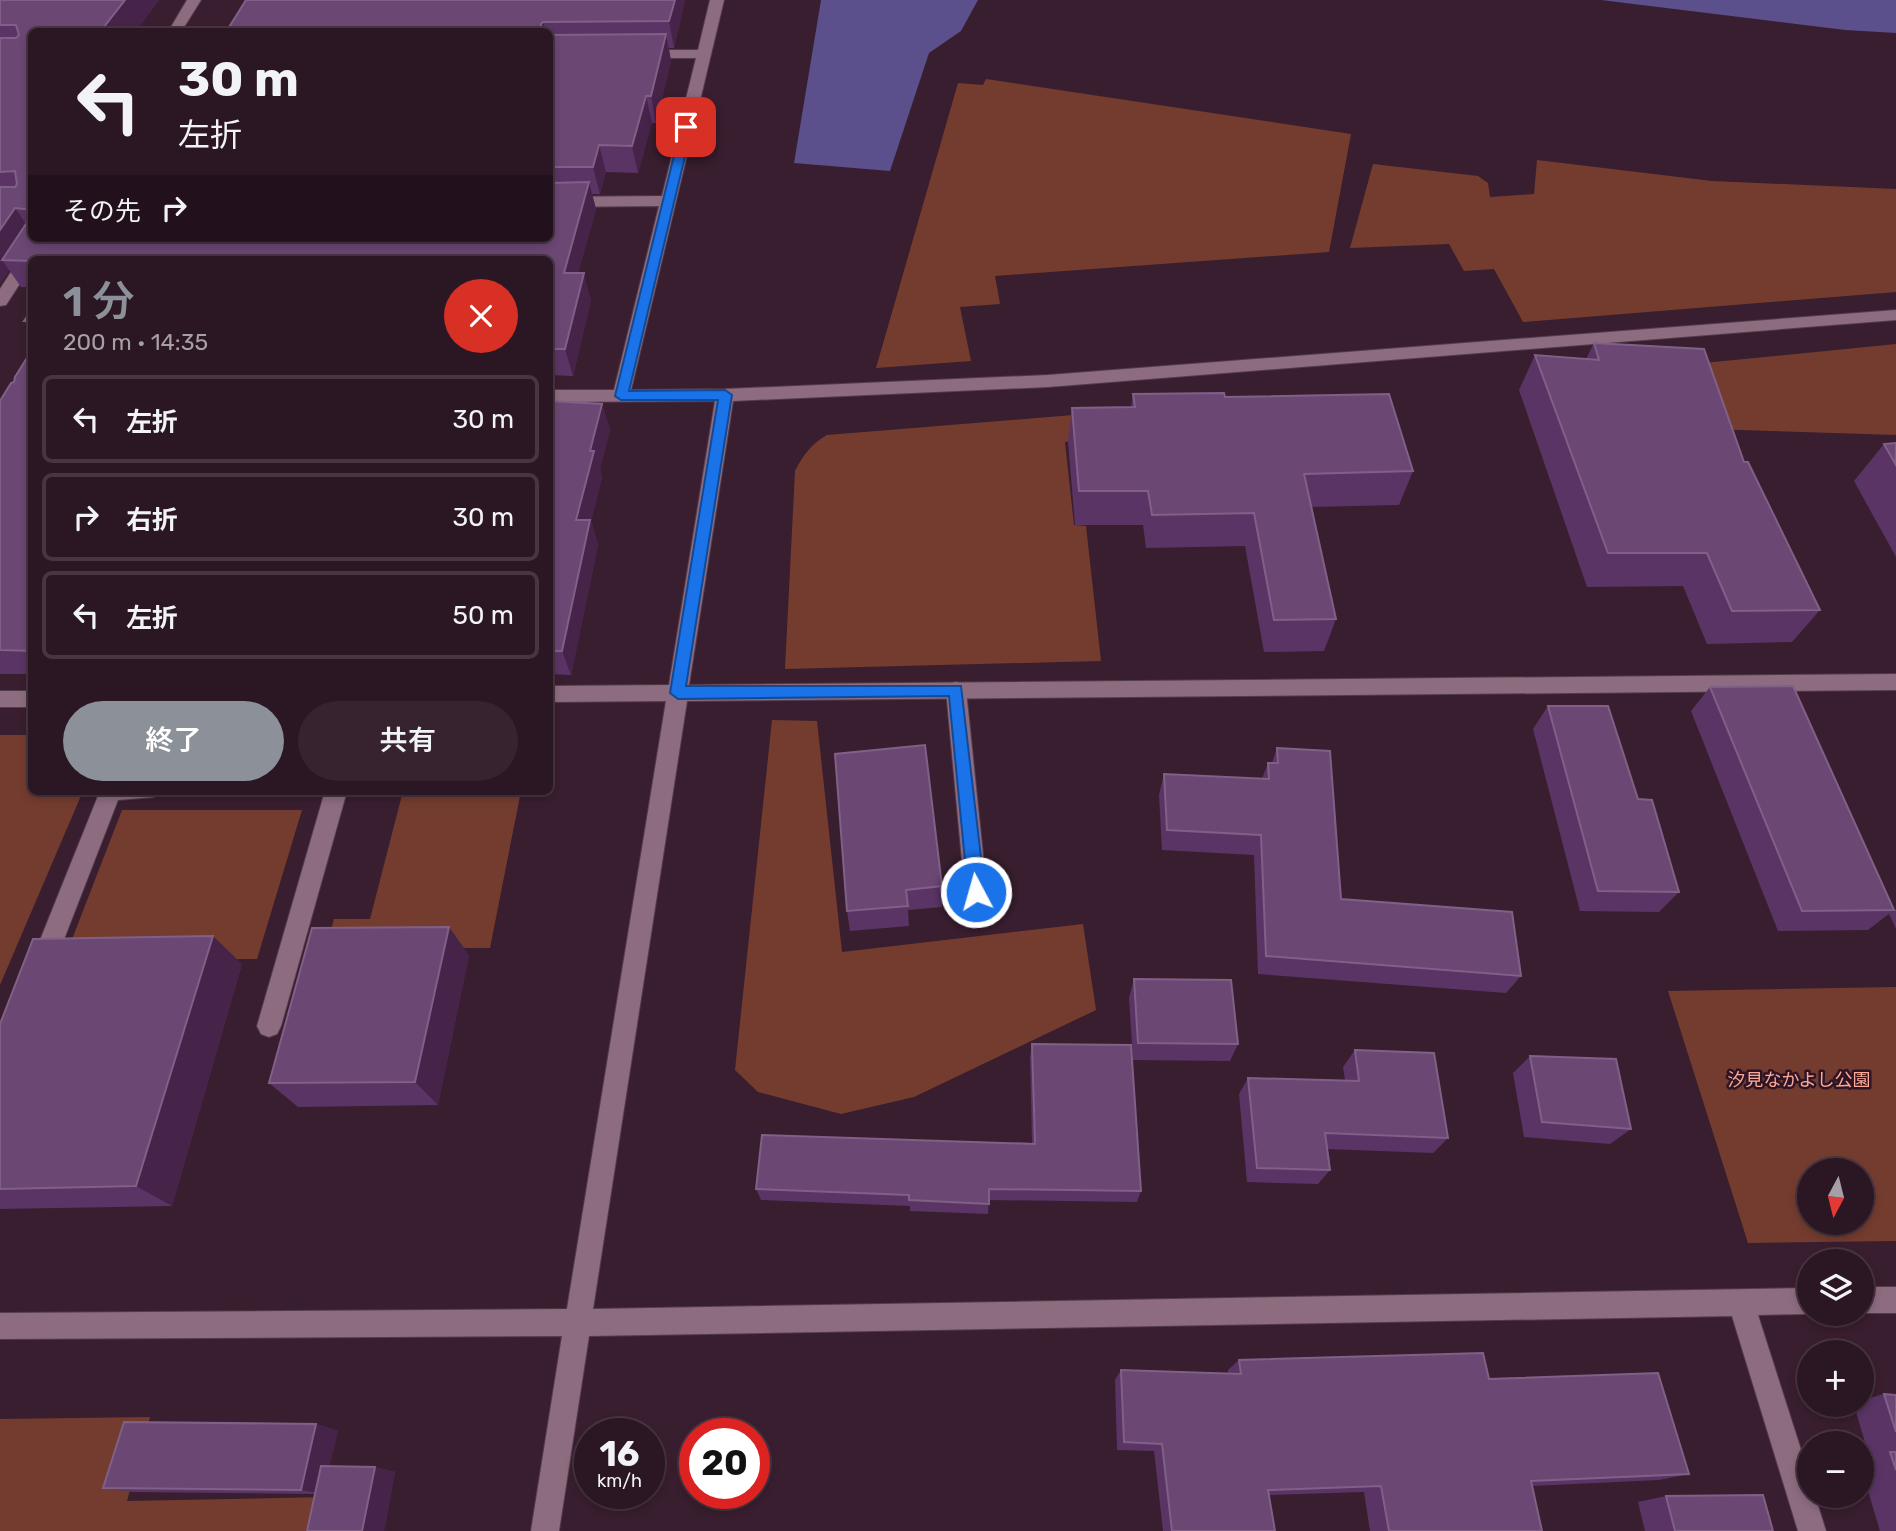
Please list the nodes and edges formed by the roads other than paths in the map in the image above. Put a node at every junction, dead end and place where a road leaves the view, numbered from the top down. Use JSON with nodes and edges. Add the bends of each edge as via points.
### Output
{"nodes":[{"id":1,"x":194,"y":0,"type":"edge"},
{"id":2,"x":717,"y":0,"type":"edge"},
{"id":3,"x":176,"y":28,"type":"edge"},
{"id":4,"x":627,"y":54,"type":"edge"},
{"id":5,"x":704,"y":54,"type":"junction"},
{"id":6,"x":668,"y":201,"type":"junction"},
{"id":7,"x":553,"y":202,"type":"edge"},
{"id":8,"x":28,"y":258,"type":"edge"},
{"id":9,"x":0,"y":301,"type":"edge"},
{"id":10,"x":1896,"y":314,"type":"edge"},
{"id":11,"x":725,"y":395,"type":"junction"},
{"id":12,"x":553,"y":396,"type":"edge"},
{"id":13,"x":621,"y":396,"type":"junction"},
{"id":14,"x":1896,"y":682,"type":"edge"},
{"id":15,"x":956,"y":690,"type":"junction"},
{"id":16,"x":678,"y":693,"type":"junction"},
{"id":17,"x":553,"y":694,"type":"edge"},
{"id":18,"x":0,"y":699,"type":"edge"},
{"id":19,"x":28,"y":699,"type":"edge"},
{"id":20,"x":109,"y":795,"type":"edge"},
{"id":21,"x":335,"y":795,"type":"edge"},
{"id":22,"x":976,"y":892,"type":"dead end"},
{"id":23,"x":35,"y":984,"type":"edge"},
{"id":24,"x":269,"y":1026,"type":"dead end"},
{"id":25,"x":1874,"y":1300,"type":"edge"},
{"id":26,"x":1896,"y":1300,"type":"edge"},
{"id":27,"x":1797,"y":1301,"type":"edge"},
{"id":28,"x":1741,"y":1303,"type":"junction"},
{"id":29,"x":578,"y":1323,"type":"junction"},
{"id":30,"x":0,"y":1325,"type":"edge"},
{"id":31,"x":545,"y":1531,"type":"edge"},
{"id":32,"x":1812,"y":1531,"type":"edge"}],
"edges":[{"from":1,"to":3,"type":"street"},
{"from":2,"to":5,"type":"street"},
{"from":4,"to":5,"type":"street"},
{"from":5,"to":6,"type":"street"},
{"from":6,"to":7,"type":"street"},
{"from":6,"to":13,"type":"street"},
{"from":8,"to":9,"type":"street"},
{"from":10,"to":11,"type":"street","via":[[1048,381]]},
{"from":11,"to":13,"type":"street"},
{"from":11,"to":16,"type":"street"},
{"from":12,"to":13,"type":"street"},
{"from":14,"to":15,"type":"street"},
{"from":15,"to":16,"type":"street"},
{"from":15,"to":22,"type":"street"},
{"from":16,"to":17,"type":"street"},
{"from":16,"to":29,"type":"street"},
{"from":18,"to":19,"type":"street"},
{"from":20,"to":23,"type":"street"},
{"from":21,"to":24,"type":"street"},
{"from":25,"to":26,"type":"street"},
{"from":27,"to":28,"type":"street"},
{"from":28,"to":29,"type":"street"},
{"from":28,"to":32,"type":"street"},
{"from":29,"to":30,"type":"street"},
{"from":29,"to":31,"type":"street"}]}
